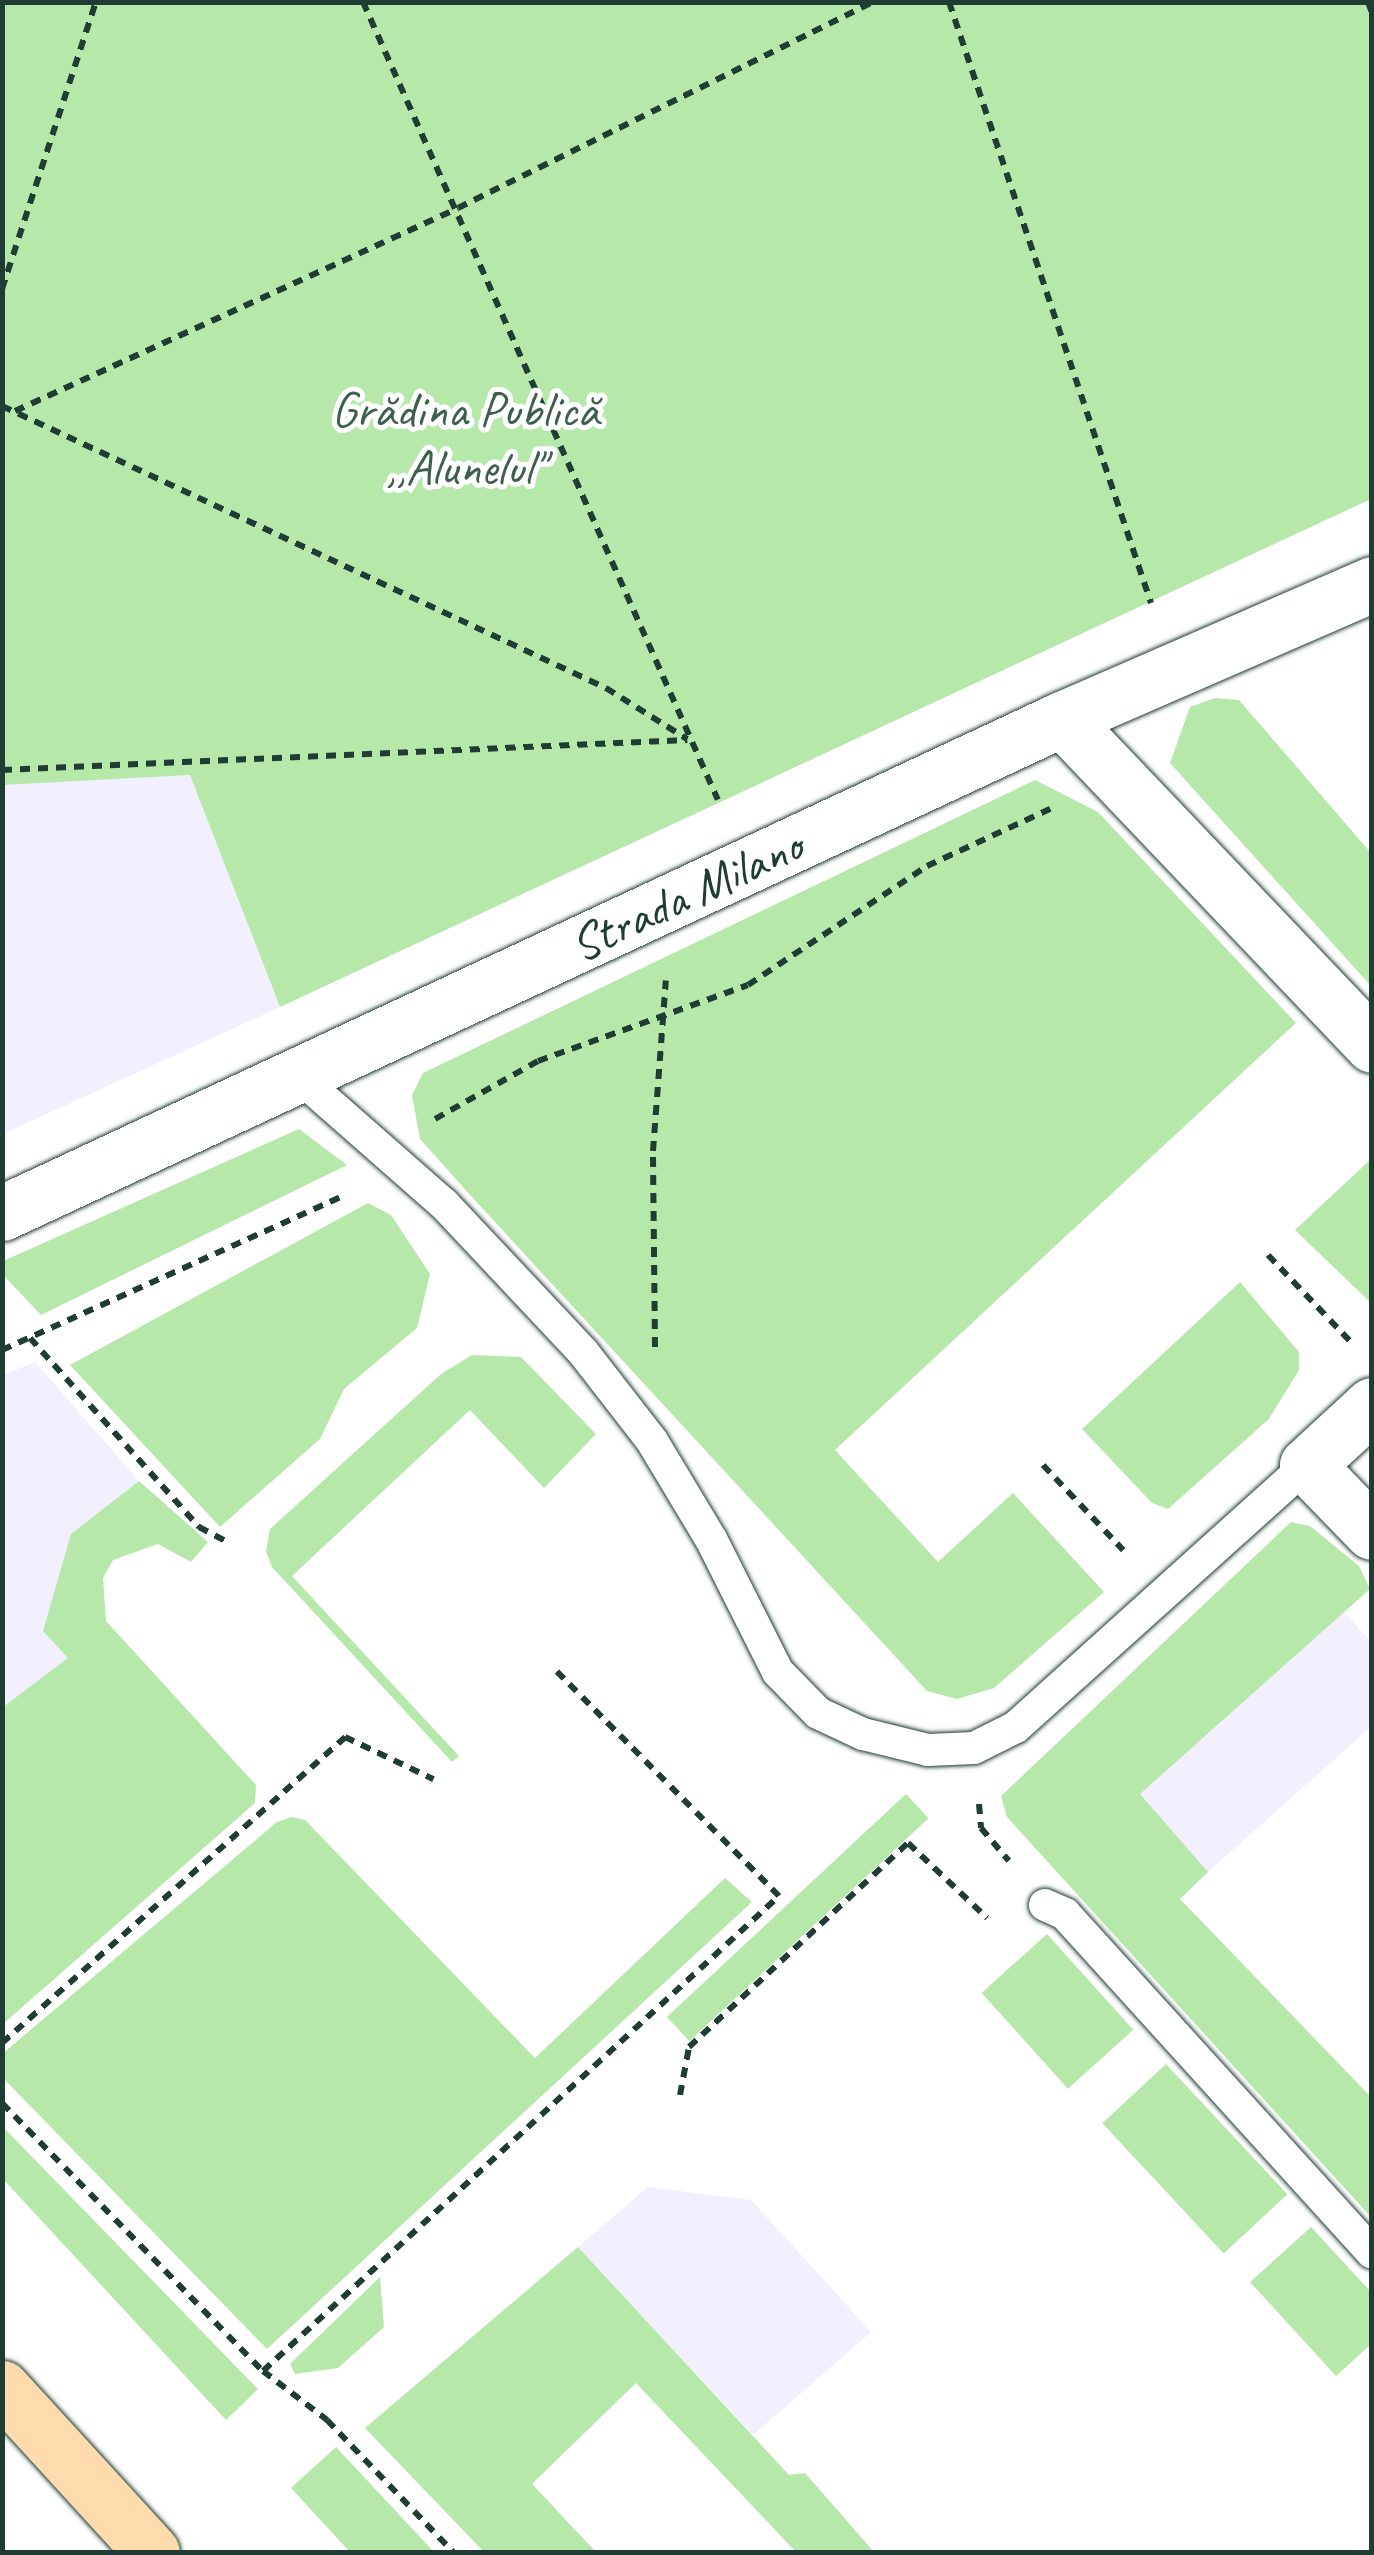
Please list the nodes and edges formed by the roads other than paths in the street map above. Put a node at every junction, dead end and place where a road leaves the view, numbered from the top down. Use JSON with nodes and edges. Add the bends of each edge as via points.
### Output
{"nodes":[{"id":1,"x":1372,"y":584,"type":"edge"},
{"id":2,"x":1062,"y":719,"type":"junction"},
{"id":3,"x":1372,"y":1045,"type":"edge"},
{"id":4,"x":297,"y":1076,"type":"junction"},
{"id":5,"x":2,"y":1213,"type":"edge"},
{"id":6,"x":1368,"y":1381,"type":"edge"},
{"id":7,"x":1307,"y":1465,"type":"junction"},
{"id":8,"x":1372,"y":1532,"type":"edge"},
{"id":9,"x":1045,"y":1904,"type":"road end"},
{"id":10,"x":1372,"y":2252,"type":"edge"},
{"id":11,"x":2,"y":2388,"type":"edge"},
{"id":12,"x":152,"y":2552,"type":"edge"}],
"edges":[{"from":1,"to":2,"type":"street","name":"Strada Milano"},
{"from":2,"to":3,"type":"street"},
{"from":2,"to":4,"type":"street","name":"Strada Milano"},
{"from":4,"to":5,"type":"street","name":"Strada Milano"},
{"from":4,"to":7,"type":"lane","via":[[524,1288],[652,1442],[712,1539],[778,1672],[818,1713],[863,1734],[928,1750],[974,1748],[1016,1726]]},
{"from":6,"to":7,"type":"street"},
{"from":7,"to":8,"type":"street"},
{"from":9,"to":10,"type":"lane","via":[[1065,1914]]},
{"from":11,"to":12,"type":"main road"}]}
